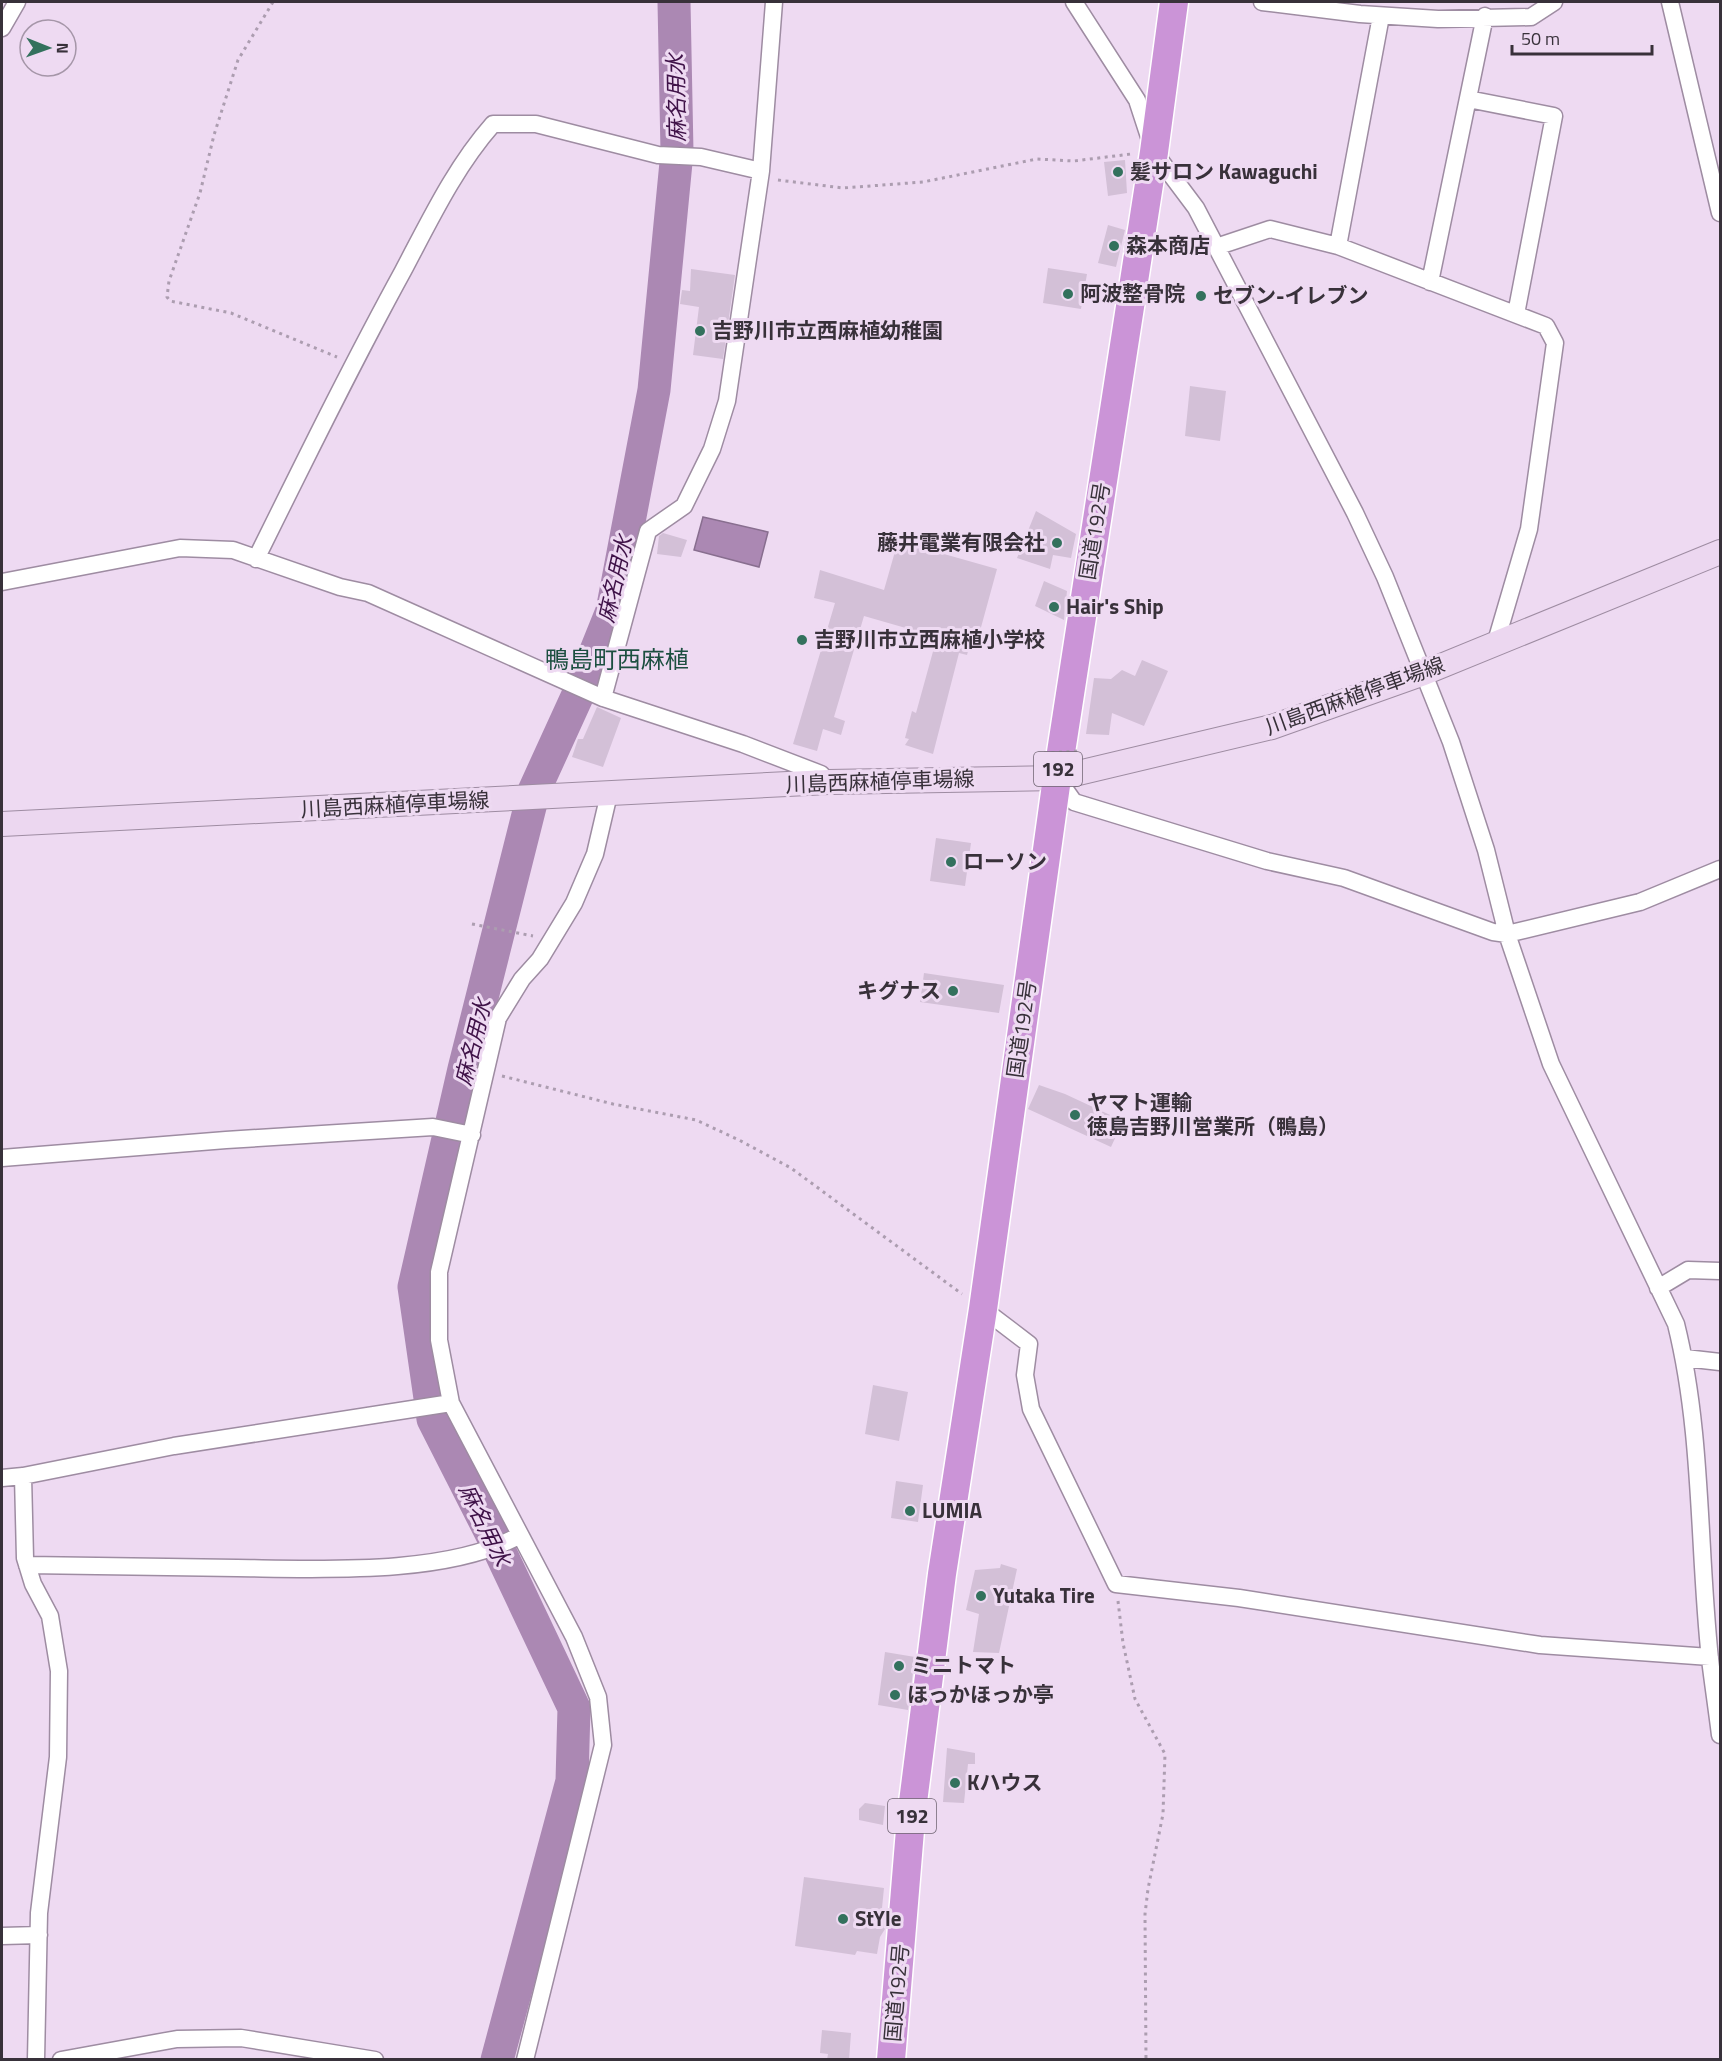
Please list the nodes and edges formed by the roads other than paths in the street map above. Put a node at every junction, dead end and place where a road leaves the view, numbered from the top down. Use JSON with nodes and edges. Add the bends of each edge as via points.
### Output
{"nodes":[{"id":1,"x":17,"y":2,"type":"edge"},
{"id":2,"x":774,"y":2,"type":"edge"},
{"id":3,"x":1074,"y":2,"type":"edge"},
{"id":4,"x":1174,"y":2,"type":"edge"},
{"id":5,"x":1262,"y":2,"type":"edge"},
{"id":6,"x":1554,"y":2,"type":"edge"},
{"id":7,"x":1670,"y":2,"type":"edge"},
{"id":8,"x":1381,"y":16,"type":"junction"},
{"id":9,"x":1485,"y":16,"type":"junction"},
{"id":10,"x":2,"y":28,"type":"edge"},
{"id":11,"x":1468,"y":99,"type":"junction"},
{"id":12,"x":1154,"y":152,"type":"junction"},
{"id":13,"x":761,"y":171,"type":"junction"},
{"id":14,"x":1720,"y":213,"type":"edge"},
{"id":15,"x":1338,"y":246,"type":"junction"},
{"id":16,"x":1216,"y":247,"type":"junction"},
{"id":17,"x":1430,"y":282,"type":"junction"},
{"id":18,"x":1516,"y":314,"type":"junction"},
{"id":19,"x":1720,"y":552,"type":"edge"},
{"id":20,"x":256,"y":559,"type":"junction"},
{"id":21,"x":2,"y":582,"type":"edge"},
{"id":22,"x":1495,"y":645,"type":"junction"},
{"id":23,"x":1424,"y":673,"type":"junction"},
{"id":24,"x":600,"y":697,"type":"junction"},
{"id":25,"x":1057,"y":778,"type":"junction"},
{"id":26,"x":828,"y":782,"type":"junction"},
{"id":27,"x":609,"y":794,"type":"junction"},
{"id":28,"x":2,"y":824,"type":"edge"},
{"id":29,"x":1720,"y":869,"type":"edge"},
{"id":30,"x":1507,"y":934,"type":"junction"},
{"id":31,"x":472,"y":1135,"type":"junction"},
{"id":32,"x":2,"y":1158,"type":"edge"},
{"id":33,"x":1720,"y":1271,"type":"edge"},
{"id":34,"x":1658,"y":1288,"type":"junction"},
{"id":35,"x":983,"y":1309,"type":"junction"},
{"id":36,"x":1685,"y":1358,"type":"junction"},
{"id":37,"x":1720,"y":1362,"type":"edge"},
{"id":38,"x":452,"y":1403,"type":"junction"},
{"id":39,"x":23,"y":1476,"type":"junction"},
{"id":40,"x":2,"y":1478,"type":"edge"},
{"id":41,"x":516,"y":1537,"type":"junction"},
{"id":42,"x":27,"y":1565,"type":"junction"},
{"id":43,"x":1714,"y":1601,"type":"edge"},
{"id":44,"x":1710,"y":1657,"type":"junction"},
{"id":45,"x":1720,"y":1735,"type":"edge"},
{"id":46,"x":39,"y":1935,"type":"junction"},
{"id":47,"x":2,"y":1936,"type":"edge"},
{"id":48,"x":36,"y":2060,"type":"edge"},
{"id":49,"x":61,"y":2060,"type":"edge"},
{"id":50,"x":375,"y":2060,"type":"edge"},
{"id":51,"x":525,"y":2060,"type":"edge"},
{"id":52,"x":891,"y":2060,"type":"edge"}],
"edges":[{"from":1,"to":10,"type":"street"},
{"from":2,"to":13,"type":"street"},
{"from":3,"to":12,"type":"street","via":[[1137,100]]},
{"from":4,"to":12,"type":"highway","name":"国道192号","number":"192"},
{"from":5,"to":8,"type":"street"},
{"from":6,"to":9,"type":"street","via":[[1531,17]]},
{"from":7,"to":14,"type":"street"},
{"from":8,"to":9,"type":"street"},
{"from":8,"to":15,"type":"street"},
{"from":9,"to":11,"type":"street"},
{"from":11,"to":17,"type":"street"},
{"from":11,"to":18,"type":"street","via":[[1554,116]]},
{"from":12,"to":16,"type":"street","via":[[1196,208]]},
{"from":12,"to":25,"type":"highway","name":"国道192号","number":"192"},
{"from":13,"to":20,"type":"street","via":[[701,157],[658,155],[536,124],[493,124],[454,177],[352,364]]},
{"from":13,"to":24,"type":"street","via":[[727,401],[712,449],[684,506],[648,531]]},
{"from":15,"to":16,"type":"street","via":[[1270,229]]},
{"from":15,"to":17,"type":"street"},
{"from":16,"to":23,"type":"street","via":[[1355,513]]},
{"from":17,"to":18,"type":"street"},
{"from":18,"to":22,"type":"street","via":[[1546,326],[1555,343],[1529,529]]},
{"from":19,"to":22,"type":"main road","name":"川島西麻植停車場線"},
{"from":20,"to":21,"type":"street","via":[[233,550],[180,548]]},
{"from":20,"to":24,"type":"street","via":[[368,593]]},
{"from":22,"to":23,"type":"main road","name":"川島西麻植停車場線"},
{"from":23,"to":25,"type":"main road","name":"川島西麻植停車場線","via":[[1272,727]]},
{"from":23,"to":30,"type":"street","via":[[1486,850]]},
{"from":24,"to":26,"type":"street","via":[[743,744],[821,774]]},
{"from":25,"to":26,"type":"main road","name":"川島西麻植停車場線"},
{"from":25,"to":30,"type":"street","via":[[1074,802],[1267,861],[1344,878]]},
{"from":25,"to":35,"type":"highway","name":"国道192号","number":"192"},
{"from":26,"to":27,"type":"main road","name":"川島西麻植停車場線"},
{"from":27,"to":28,"type":"main road","name":"川島西麻植停車場線"},
{"from":27,"to":31,"type":"street","via":[[595,854],[574,903],[498,1018]]},
{"from":29,"to":30,"type":"street","via":[[1640,902]]},
{"from":30,"to":34,"type":"street","via":[[1551,1064]]},
{"from":31,"to":32,"type":"street","via":[[433,1127]]},
{"from":31,"to":38,"type":"street","via":[[439,1272],[439,1340]]},
{"from":33,"to":34,"type":"street","via":[[1688,1270]]},
{"from":34,"to":36,"type":"street","via":[[1676,1324]]},
{"from":35,"to":44,"type":"street","via":[[1029,1344],[1024,1375],[1031,1408],[1116,1584],[1248,1599],[1540,1645]]},
{"from":35,"to":52,"type":"highway","name":"国道192号","number":"192","via":[[942,1574],[911,1818]]},
{"from":36,"to":37,"type":"street"},
{"from":36,"to":43,"type":"street"},
{"from":38,"to":39,"type":"street","via":[[174,1446]]},
{"from":38,"to":41,"type":"street"},
{"from":39,"to":40,"type":"street"},
{"from":39,"to":42,"type":"street"},
{"from":41,"to":42,"type":"street","via":[[490,1551],[390,1567]]},
{"from":41,"to":51,"type":"street","via":[[574,1637],[598,1697],[603,1745]]},
{"from":42,"to":46,"type":"street","via":[[50,1616],[59,1671],[58,1757]]},
{"from":43,"to":44,"type":"street"},
{"from":44,"to":45,"type":"street"},
{"from":46,"to":47,"type":"street"},
{"from":46,"to":48,"type":"street"},
{"from":49,"to":50,"type":"street","via":[[177,2039],[241,2038]]}]}
